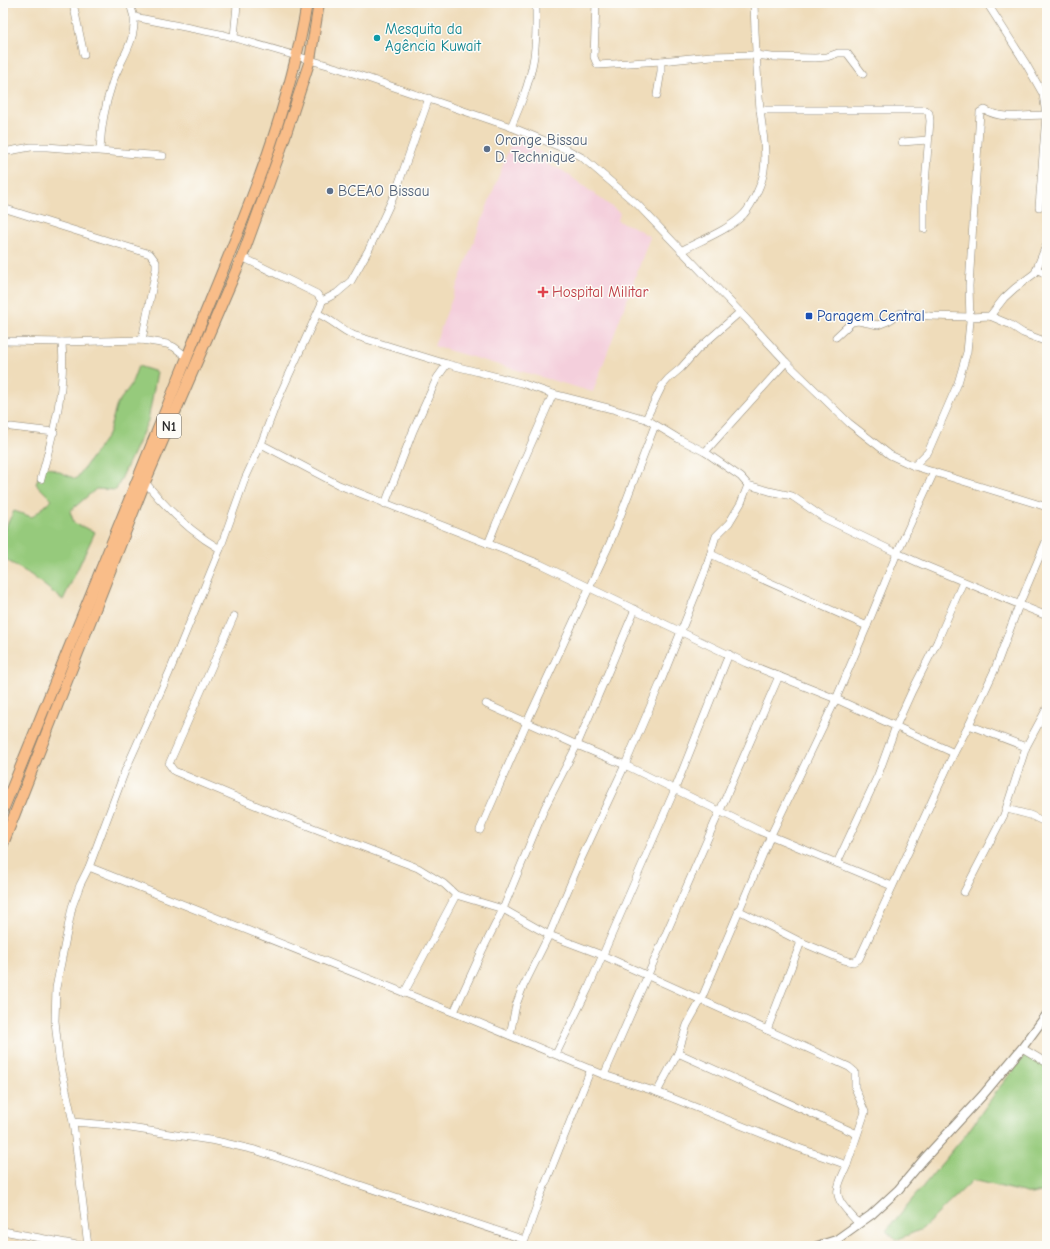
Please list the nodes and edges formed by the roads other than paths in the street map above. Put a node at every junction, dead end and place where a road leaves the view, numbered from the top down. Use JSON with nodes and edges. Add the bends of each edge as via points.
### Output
{"nodes":[{"id":1,"x":73,"y":3,"type":"edge"},
{"id":2,"x":130,"y":3,"type":"edge"},
{"id":3,"x":225,"y":3,"type":"edge"},
{"id":4,"x":307,"y":3,"type":"edge"},
{"id":5,"x":319,"y":3,"type":"edge"},
{"id":6,"x":536,"y":3,"type":"edge"},
{"id":7,"x":596,"y":3,"type":"edge"},
{"id":8,"x":754,"y":3,"type":"edge"},
{"id":9,"x":987,"y":3,"type":"edge"},
{"id":10,"x":134,"y":17,"type":"junction"},
{"id":11,"x":234,"y":37,"type":"junction"},
{"id":12,"x":84,"y":55,"type":"dead end"},
{"id":13,"x":756,"y":55,"type":"junction"},
{"id":14,"x":297,"y":56,"type":"junction"},
{"id":15,"x":310,"y":60,"type":"junction"},
{"id":16,"x":661,"y":61,"type":"junction"},
{"id":17,"x":864,"y":74,"type":"dead end"},
{"id":18,"x":657,"y":95,"type":"dead end"},
{"id":19,"x":429,"y":98,"type":"junction"},
{"id":20,"x":760,"y":110,"type":"junction"},
{"id":21,"x":1046,"y":115,"type":"junction"},
{"id":22,"x":511,"y":127,"type":"junction"},
{"id":23,"x":928,"y":140,"type":"junction"},
{"id":24,"x":902,"y":142,"type":"dead end"},
{"id":25,"x":100,"y":150,"type":"junction"},
{"id":26,"x":3,"y":152,"type":"edge"},
{"id":27,"x":163,"y":156,"type":"dead end"},
{"id":28,"x":1039,"y":207,"type":"dead end"},
{"id":29,"x":3,"y":208,"type":"edge"},
{"id":30,"x":924,"y":229,"type":"dead end"},
{"id":31,"x":1045,"y":248,"type":"dead end"},
{"id":32,"x":682,"y":251,"type":"junction"},
{"id":33,"x":242,"y":256,"type":"junction"},
{"id":34,"x":1037,"y":269,"type":"junction"},
{"id":35,"x":1047,"y":274,"type":"edge"},
{"id":36,"x":322,"y":301,"type":"junction"},
{"id":37,"x":740,"y":312,"type":"junction"},
{"id":38,"x":318,"y":314,"type":"junction"},
{"id":39,"x":990,"y":316,"type":"junction"},
{"id":40,"x":970,"y":317,"type":"junction"},
{"id":41,"x":836,"y":337,"type":"dead end"},
{"id":42,"x":142,"y":340,"type":"junction"},
{"id":43,"x":3,"y":341,"type":"edge"},
{"id":44,"x":62,"y":342,"type":"junction"},
{"id":45,"x":1047,"y":342,"type":"edge"},
{"id":46,"x":187,"y":357,"type":"junction"},
{"id":47,"x":786,"y":362,"type":"junction"},
{"id":48,"x":447,"y":364,"type":"junction"},
{"id":49,"x":553,"y":394,"type":"junction"},
{"id":50,"x":646,"y":419,"type":"junction"},
{"id":51,"x":655,"y":425,"type":"junction"},
{"id":52,"x":11,"y":427,"type":"dead end"},
{"id":53,"x":54,"y":432,"type":"junction"},
{"id":54,"x":261,"y":444,"type":"junction"},
{"id":55,"x":705,"y":452,"type":"junction"},
{"id":56,"x":914,"y":466,"type":"junction"},
{"id":57,"x":934,"y":472,"type":"junction"},
{"id":58,"x":42,"y":479,"type":"dead end"},
{"id":59,"x":145,"y":482,"type":"junction"},
{"id":60,"x":748,"y":485,"type":"junction"},
{"id":61,"x":385,"y":504,"type":"junction"},
{"id":62,"x":1047,"y":506,"type":"edge"},
{"id":63,"x":1047,"y":539,"type":"edge"},
{"id":64,"x":488,"y":544,"type":"junction"},
{"id":65,"x":220,"y":549,"type":"junction"},
{"id":66,"x":896,"y":553,"type":"junction"},
{"id":67,"x":711,"y":554,"type":"junction"},
{"id":68,"x":963,"y":582,"type":"junction"},
{"id":69,"x":589,"y":588,"type":"junction"},
{"id":70,"x":1019,"y":605,"type":"junction"},
{"id":71,"x":635,"y":609,"type":"junction"},
{"id":72,"x":234,"y":616,"type":"dead end"},
{"id":73,"x":1047,"y":616,"type":"edge"},
{"id":74,"x":868,"y":626,"type":"junction"},
{"id":75,"x":682,"y":631,"type":"junction"},
{"id":76,"x":729,"y":654,"type":"junction"},
{"id":77,"x":779,"y":676,"type":"junction"},
{"id":78,"x":836,"y":699,"type":"junction"},
{"id":79,"x":486,"y":704,"type":"dead end"},
{"id":80,"x":1047,"y":708,"type":"edge"},
{"id":81,"x":527,"y":722,"type":"junction"},
{"id":82,"x":969,"y":725,"type":"junction"},
{"id":83,"x":896,"y":726,"type":"junction"},
{"id":84,"x":576,"y":745,"type":"junction"},
{"id":85,"x":1026,"y":747,"type":"junction"},
{"id":86,"x":954,"y":752,"type":"junction"},
{"id":87,"x":625,"y":765,"type":"junction"},
{"id":88,"x":675,"y":789,"type":"junction"},
{"id":89,"x":1006,"y":809,"type":"junction"},
{"id":90,"x":3,"y":810,"type":"edge"},
{"id":91,"x":720,"y":811,"type":"junction"},
{"id":92,"x":1047,"y":822,"type":"edge"},
{"id":93,"x":480,"y":830,"type":"dead end"},
{"id":94,"x":771,"y":835,"type":"junction"},
{"id":95,"x":3,"y":844,"type":"edge"},
{"id":96,"x":837,"y":863,"type":"junction"},
{"id":97,"x":89,"y":867,"type":"junction"},
{"id":98,"x":892,"y":886,"type":"junction"},
{"id":99,"x":964,"y":892,"type":"dead end"},
{"id":100,"x":456,"y":895,"type":"junction"},
{"id":101,"x":503,"y":909,"type":"junction"},
{"id":102,"x":738,"y":910,"type":"junction"},
{"id":103,"x":550,"y":935,"type":"junction"},
{"id":104,"x":801,"y":942,"type":"junction"},
{"id":105,"x":602,"y":955,"type":"junction"},
{"id":106,"x":649,"y":976,"type":"junction"},
{"id":107,"x":404,"y":993,"type":"junction"},
{"id":108,"x":701,"y":1000,"type":"junction"},
{"id":109,"x":454,"y":1012,"type":"junction"},
{"id":110,"x":1047,"y":1014,"type":"edge"},
{"id":111,"x":767,"y":1030,"type":"junction"},
{"id":112,"x":510,"y":1035,"type":"junction"},
{"id":113,"x":1022,"y":1048,"type":"junction"},
{"id":114,"x":678,"y":1053,"type":"junction"},
{"id":115,"x":556,"y":1054,"type":"junction"},
{"id":116,"x":1047,"y":1063,"type":"edge"},
{"id":117,"x":591,"y":1069,"type":"junction"},
{"id":118,"x":604,"y":1076,"type":"junction"},
{"id":119,"x":657,"y":1092,"type":"junction"},
{"id":120,"x":73,"y":1122,"type":"junction"},
{"id":121,"x":857,"y":1134,"type":"junction"},
{"id":122,"x":847,"y":1165,"type":"junction"},
{"id":123,"x":858,"y":1223,"type":"junction"},
{"id":124,"x":3,"y":1231,"type":"edge"},
{"id":125,"x":524,"y":1243,"type":"edge"},
{"id":126,"x":82,"y":1246,"type":"edge"},
{"id":127,"x":88,"y":1246,"type":"edge"},
{"id":128,"x":817,"y":1246,"type":"edge"}],
"edges":[{"from":1,"to":12,"type":"street"},
{"from":2,"to":10,"type":"street"},
{"from":3,"to":11,"type":"street","via":[[237,5]]},
{"from":4,"to":14,"type":"main road","number":"N1"},
{"from":5,"to":15,"type":"main road","number":"N1"},
{"from":6,"to":22,"type":"street","via":[[533,60],[529,80]]},
{"from":7,"to":16,"type":"street","via":[[594,57],[598,65]]},
{"from":8,"to":13,"type":"street"},
{"from":9,"to":21,"type":"street","via":[[1043,94]]},
{"from":10,"to":11,"type":"street"},
{"from":10,"to":25,"type":"street","via":[[134,30],[108,98]]},
{"from":11,"to":14,"type":"street"},
{"from":13,"to":16,"type":"street"},
{"from":13,"to":17,"type":"street","via":[[815,58],[847,53]]},
{"from":13,"to":20,"type":"street"},
{"from":14,"to":15,"type":"street"},
{"from":14,"to":46,"type":"main road","number":"N1","via":[[268,155]]},
{"from":15,"to":19,"type":"street"},
{"from":15,"to":33,"type":"main road","number":"N1"},
{"from":16,"to":18,"type":"street"},
{"from":19,"to":22,"type":"street"},
{"from":19,"to":36,"type":"street","via":[[396,191],[369,249],[351,281]]},
{"from":20,"to":23,"type":"street","via":[[926,110],[930,121]]},
{"from":20,"to":32,"type":"street","via":[[765,145],[764,171],[749,208],[728,226]]},
{"from":21,"to":28,"type":"street"},
{"from":21,"to":40,"type":"street","via":[[1005,116],[985,110],[980,112],[970,263]]},
{"from":22,"to":32,"type":"street","via":[[583,158],[638,205]]},
{"from":23,"to":24,"type":"street"},
{"from":23,"to":30,"type":"street"},
{"from":25,"to":26,"type":"street","via":[[31,147]]},
{"from":25,"to":27,"type":"street"},
{"from":29,"to":42,"type":"street","via":[[150,254],[156,262],[156,269]]},
{"from":31,"to":34,"type":"street"},
{"from":32,"to":37,"type":"street"},
{"from":33,"to":36,"type":"street","via":[[311,290]]},
{"from":33,"to":59,"type":"main road","number":"N1"},
{"from":34,"to":35,"type":"street"},
{"from":34,"to":39,"type":"street","via":[[1004,298]]},
{"from":36,"to":38,"type":"street"},
{"from":37,"to":47,"type":"street"},
{"from":37,"to":50,"type":"street","via":[[668,379]]},
{"from":38,"to":48,"type":"street","via":[[352,335]]},
{"from":38,"to":54,"type":"street","via":[[278,399]]},
{"from":39,"to":40,"type":"street"},
{"from":39,"to":45,"type":"street"},
{"from":40,"to":41,"type":"street","via":[[901,313],[878,325],[852,322]]},
{"from":40,"to":56,"type":"street","via":[[967,352],[958,383],[928,452]]},
{"from":42,"to":44,"type":"street"},
{"from":42,"to":46,"type":"street","via":[[167,344]]},
{"from":43,"to":44,"type":"street"},
{"from":44,"to":53,"type":"street","via":[[63,374]]},
{"from":46,"to":90,"type":"main road","number":"N1"},
{"from":47,"to":55,"type":"street"},
{"from":47,"to":56,"type":"street","via":[[849,423],[890,455]]},
{"from":48,"to":49,"type":"street"},
{"from":48,"to":61,"type":"street","via":[[437,378],[413,431]]},
{"from":49,"to":50,"type":"street"},
{"from":49,"to":64,"type":"street"},
{"from":50,"to":51,"type":"street"},
{"from":51,"to":55,"type":"street"},
{"from":51,"to":69,"type":"street","via":[[622,512]]},
{"from":52,"to":53,"type":"street"},
{"from":53,"to":58,"type":"street"},
{"from":54,"to":61,"type":"street","via":[[338,485]]},
{"from":54,"to":65,"type":"street"},
{"from":55,"to":60,"type":"street","via":[[741,477]]},
{"from":56,"to":57,"type":"street"},
{"from":57,"to":62,"type":"street"},
{"from":57,"to":66,"type":"street"},
{"from":59,"to":65,"type":"street","via":[[181,521]]},
{"from":59,"to":95,"type":"main road","number":"N1"},
{"from":60,"to":66,"type":"street","via":[[792,496],[824,518]]},
{"from":60,"to":67,"type":"street","via":[[729,523],[716,536]]},
{"from":61,"to":64,"type":"street"},
{"from":63,"to":70,"type":"street"},
{"from":64,"to":69,"type":"street","via":[[540,564]]},
{"from":65,"to":97,"type":"street","via":[[125,771]]},
{"from":66,"to":68,"type":"street"},
{"from":66,"to":74,"type":"street"},
{"from":67,"to":74,"type":"street"},
{"from":67,"to":75,"type":"street"},
{"from":68,"to":70,"type":"street"},
{"from":68,"to":83,"type":"street"},
{"from":69,"to":71,"type":"street"},
{"from":69,"to":81,"type":"street"},
{"from":70,"to":73,"type":"street"},
{"from":70,"to":82,"type":"street","via":[[995,669]]},
{"from":71,"to":75,"type":"street"},
{"from":71,"to":84,"type":"street"},
{"from":72,"to":100,"type":"street","via":[[169,764],[174,771],[269,811],[418,868],[444,884]]},
{"from":74,"to":78,"type":"street"},
{"from":75,"to":76,"type":"street"},
{"from":75,"to":87,"type":"street"},
{"from":76,"to":77,"type":"street"},
{"from":76,"to":88,"type":"street"},
{"from":77,"to":78,"type":"street"},
{"from":77,"to":91,"type":"street"},
{"from":78,"to":83,"type":"street"},
{"from":78,"to":94,"type":"street"},
{"from":79,"to":81,"type":"street"},
{"from":80,"to":85,"type":"street"},
{"from":81,"to":84,"type":"street"},
{"from":81,"to":93,"type":"street"},
{"from":82,"to":85,"type":"street"},
{"from":82,"to":86,"type":"street"},
{"from":83,"to":86,"type":"street"},
{"from":83,"to":96,"type":"street","via":[[878,775]]},
{"from":84,"to":87,"type":"street"},
{"from":84,"to":101,"type":"street","via":[[545,807]]},
{"from":85,"to":89,"type":"street"},
{"from":86,"to":98,"type":"street"},
{"from":87,"to":88,"type":"street"},
{"from":87,"to":103,"type":"street","via":[[581,858]]},
{"from":88,"to":91,"type":"street"},
{"from":88,"to":105,"type":"street"},
{"from":89,"to":92,"type":"street"},
{"from":89,"to":99,"type":"street"},
{"from":91,"to":94,"type":"street"},
{"from":91,"to":106,"type":"street"},
{"from":94,"to":96,"type":"street"},
{"from":94,"to":102,"type":"street"},
{"from":96,"to":98,"type":"street"},
{"from":97,"to":107,"type":"street"},
{"from":97,"to":120,"type":"street","via":[[72,907],[55,1004],[56,1039]]},
{"from":98,"to":104,"type":"street","via":[[863,954],[856,961],[844,960]]},
{"from":100,"to":101,"type":"street"},
{"from":100,"to":107,"type":"street"},
{"from":101,"to":103,"type":"street"},
{"from":101,"to":109,"type":"street"},
{"from":102,"to":104,"type":"street"},
{"from":102,"to":108,"type":"street"},
{"from":103,"to":105,"type":"street"},
{"from":103,"to":112,"type":"street","via":[[522,990]]},
{"from":104,"to":111,"type":"street"},
{"from":105,"to":106,"type":"street"},
{"from":105,"to":115,"type":"street"},
{"from":106,"to":108,"type":"street"},
{"from":106,"to":118,"type":"street"},
{"from":107,"to":109,"type":"street"},
{"from":108,"to":111,"type":"street"},
{"from":108,"to":114,"type":"street","via":[[687,1025]]},
{"from":109,"to":112,"type":"street"},
{"from":110,"to":113,"type":"street"},
{"from":111,"to":121,"type":"street","via":[[853,1070],[856,1088],[865,1110]]},
{"from":112,"to":115,"type":"street"},
{"from":113,"to":116,"type":"street"},
{"from":113,"to":123,"type":"street","via":[[898,1190]]},
{"from":114,"to":119,"type":"street"},
{"from":114,"to":121,"type":"street"},
{"from":115,"to":117,"type":"street"},
{"from":117,"to":118,"type":"street"},
{"from":117,"to":125,"type":"street"},
{"from":118,"to":119,"type":"street"},
{"from":119,"to":122,"type":"street"},
{"from":120,"to":125,"type":"street","via":[[216,1141],[255,1150]]},
{"from":120,"to":127,"type":"street"},
{"from":121,"to":122,"type":"street"},
{"from":122,"to":123,"type":"street","via":[[838,1185],[838,1195]]},
{"from":123,"to":128,"type":"street","via":[[836,1240]]},
{"from":124,"to":126,"type":"street"}]}
